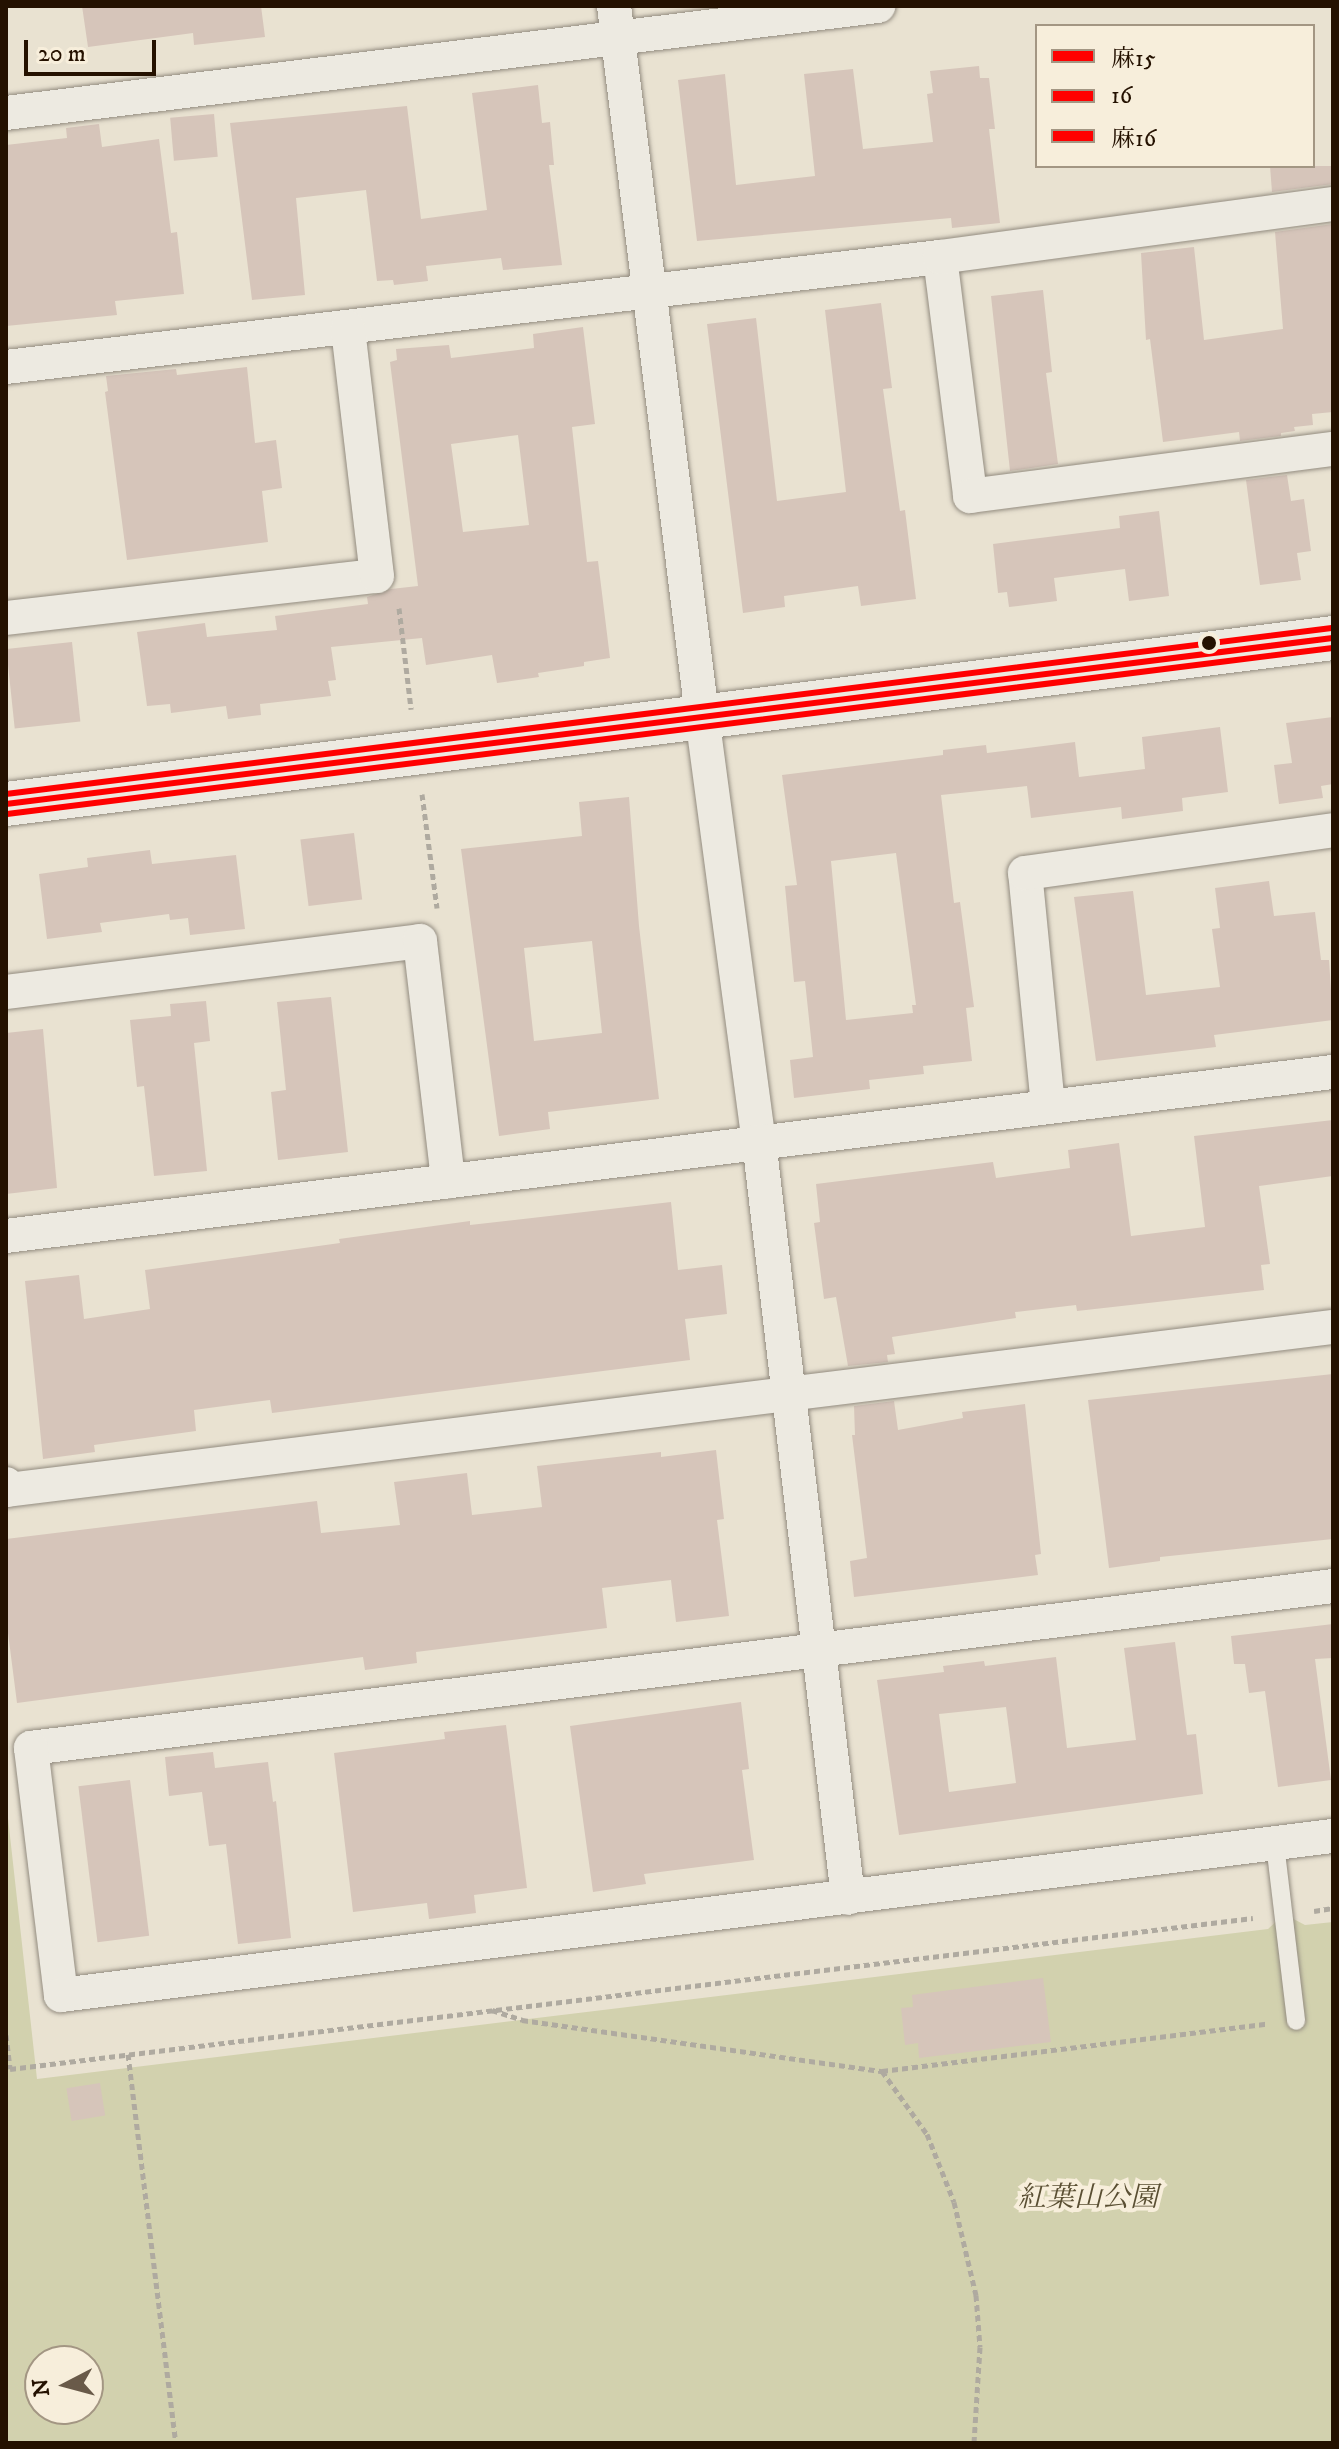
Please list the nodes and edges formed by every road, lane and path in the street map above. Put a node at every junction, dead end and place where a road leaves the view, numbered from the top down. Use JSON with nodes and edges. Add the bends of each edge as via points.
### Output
{"nodes":[{"id":1,"x":878,"y":6,"type":"edge"},
{"id":2,"x":616,"y":22,"type":"edge"},
{"id":3,"x":6,"y":113,"type":"edge"},
{"id":4,"x":1333,"y":204,"type":"edge"},
{"id":5,"x":940,"y":257,"type":"junction"},
{"id":6,"x":650,"y":289,"type":"junction"},
{"id":7,"x":348,"y":328,"type":"junction"},
{"id":8,"x":6,"y":367,"type":"edge"},
{"id":9,"x":1333,"y":449,"type":"edge"},
{"id":10,"x":397,"y":594,"type":"dead end"},
{"id":11,"x":6,"y":618,"type":"edge"},
{"id":12,"x":1333,"y":638,"type":"edge"},
{"id":13,"x":702,"y":716,"type":"junction"},
{"id":14,"x":417,"y":752,"type":"junction"},
{"id":15,"x":6,"y":804,"type":"edge"},
{"id":16,"x":1333,"y":830,"type":"edge"},
{"id":17,"x":438,"y":916,"type":"dead end"},
{"id":18,"x":6,"y":992,"type":"edge"},
{"id":19,"x":1333,"y":1072,"type":"edge"},
{"id":20,"x":1048,"y":1106,"type":"junction"},
{"id":21,"x":759,"y":1141,"type":"junction"},
{"id":22,"x":448,"y":1181,"type":"junction"},
{"id":23,"x":6,"y":1236,"type":"edge"},
{"id":24,"x":1333,"y":1327,"type":"edge"},
{"id":25,"x":790,"y":1394,"type":"junction"},
{"id":26,"x":6,"y":1484,"type":"edge"},
{"id":27,"x":1333,"y":1586,"type":"edge"},
{"id":28,"x":821,"y":1649,"type":"junction"},
{"id":29,"x":1333,"y":1836,"type":"edge"},
{"id":30,"x":1275,"y":1844,"type":"junction"},
{"id":31,"x":848,"y":1898,"type":"junction"},
{"id":32,"x":1333,"y":1908,"type":"edge"},
{"id":33,"x":1284,"y":1914,"type":"junction"},
{"id":34,"x":490,"y":2010,"type":"junction"},
{"id":35,"x":1287,"y":2022,"type":"joint"},
{"id":36,"x":6,"y":2035,"type":"edge"},
{"id":37,"x":128,"y":2054,"type":"junction"},
{"id":38,"x":8,"y":2069,"type":"edge"},
{"id":39,"x":882,"y":2071,"type":"junction"},
{"id":40,"x":176,"y":2443,"type":"edge"},
{"id":41,"x":974,"y":2443,"type":"edge"}],
"edges":[{"from":1,"to":2,"type":"street"},
{"from":2,"to":3,"type":"street"},
{"from":2,"to":6,"type":"street"},
{"from":4,"to":5,"type":"street"},
{"from":5,"to":6,"type":"street"},
{"from":5,"to":9,"type":"street","via":[[970,496]]},
{"from":6,"to":7,"type":"street"},
{"from":6,"to":13,"type":"street"},
{"from":7,"to":8,"type":"street"},
{"from":7,"to":11,"type":"street","via":[[377,576]]},
{"from":10,"to":14,"type":"path"},
{"from":12,"to":13,"type":"street"},
{"from":13,"to":14,"type":"street"},
{"from":13,"to":21,"type":"street"},
{"from":14,"to":15,"type":"street"},
{"from":14,"to":17,"type":"path"},
{"from":16,"to":20,"type":"street","via":[[1025,873]]},
{"from":18,"to":22,"type":"street","via":[[420,941]]},
{"from":19,"to":20,"type":"street"},
{"from":20,"to":21,"type":"street"},
{"from":21,"to":22,"type":"street"},
{"from":21,"to":25,"type":"street"},
{"from":22,"to":23,"type":"street"},
{"from":24,"to":25,"type":"street"},
{"from":25,"to":26,"type":"street","via":[[7,1490]]},
{"from":25,"to":28,"type":"street"},
{"from":27,"to":28,"type":"street"},
{"from":28,"to":31,"type":"street"},
{"from":28,"to":31,"type":"street","via":[[31,1748],[61,1995]]},
{"from":29,"to":30,"type":"street"},
{"from":30,"to":31,"type":"street"},
{"from":30,"to":33,"type":"lane"},
{"from":32,"to":33,"type":"path"},
{"from":33,"to":34,"type":"path"},
{"from":33,"to":35,"type":"lane"},
{"from":34,"to":37,"type":"path"},
{"from":34,"to":39,"type":"path","via":[[522,2020]]},
{"from":35,"to":39,"type":"path"},
{"from":36,"to":38,"type":"path"},
{"from":37,"to":38,"type":"path"},
{"from":37,"to":40,"type":"path"},
{"from":39,"to":41,"type":"path","via":[[927,2134],[954,2202],[976,2295],[980,2347]]}]}
